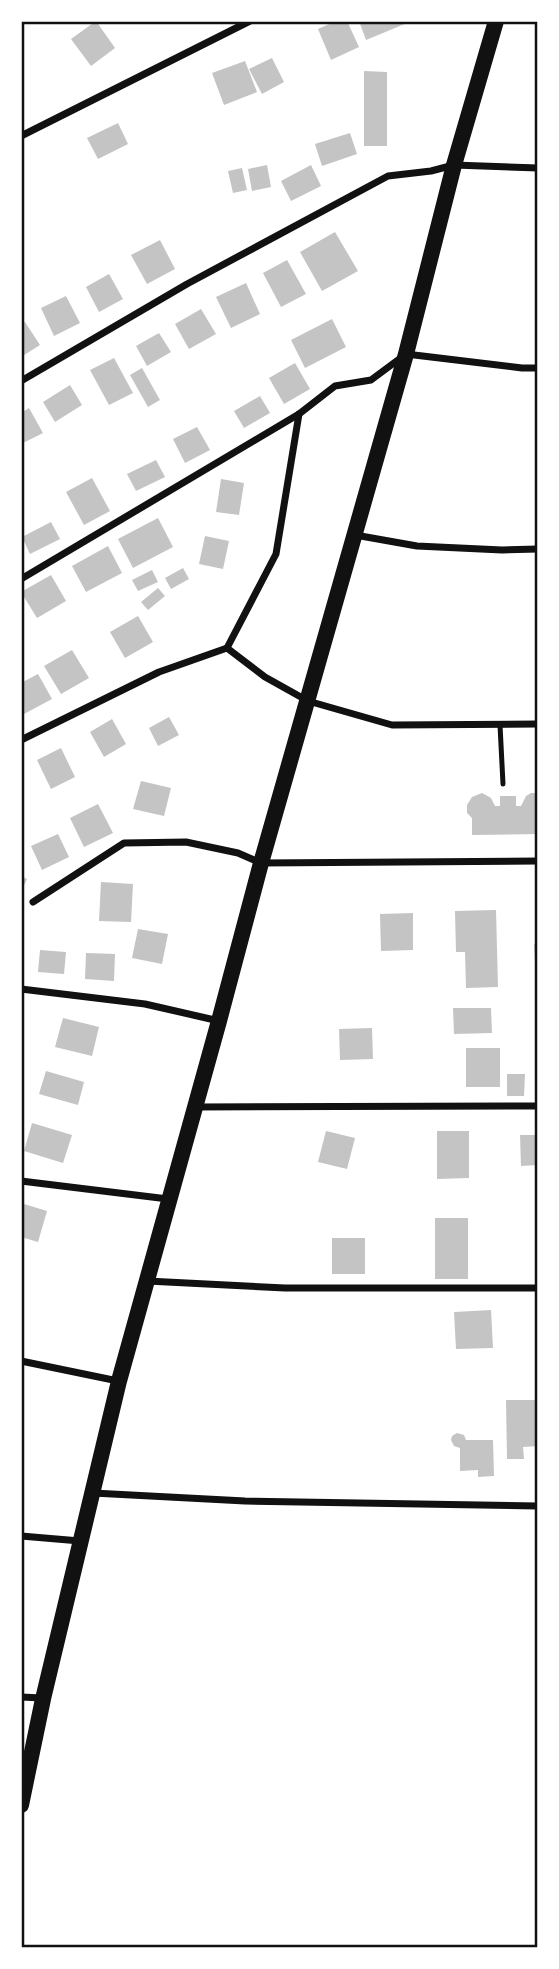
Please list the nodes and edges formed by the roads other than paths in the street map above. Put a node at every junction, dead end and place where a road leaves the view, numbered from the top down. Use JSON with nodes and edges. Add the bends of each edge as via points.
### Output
{"nodes":[{"id":1,"x":250,"y":21,"type":"edge"},
{"id":2,"x":496,"y":21,"type":"edge"},
{"id":3,"x":21,"y":136,"type":"edge"},
{"id":4,"x":454,"y":165,"type":"junction"},
{"id":5,"x":538,"y":168,"type":"edge"},
{"id":6,"x":406,"y":354,"type":"junction"},
{"id":7,"x":538,"y":368,"type":"edge"},
{"id":8,"x":21,"y":382,"type":"edge"},
{"id":9,"x":299,"y":414,"type":"junction"},
{"id":10,"x":355,"y":535,"type":"junction"},
{"id":11,"x":538,"y":549,"type":"edge"},
{"id":12,"x":21,"y":579,"type":"edge"},
{"id":13,"x":227,"y":648,"type":"junction"},
{"id":14,"x":308,"y":701,"type":"junction"},
{"id":15,"x":538,"y":724,"type":"edge"},
{"id":16,"x":500,"y":725,"type":"junction"},
{"id":17,"x":21,"y":740,"type":"edge"},
{"id":18,"x":503,"y":783,"type":"dead end"},
{"id":19,"x":538,"y":861,"type":"edge"},
{"id":20,"x":261,"y":863,"type":"junction"},
{"id":21,"x":33,"y":902,"type":"dead end"},
{"id":22,"x":21,"y":989,"type":"edge"},
{"id":23,"x":219,"y":1021,"type":"junction"},
{"id":24,"x":538,"y":1106,"type":"edge"},
{"id":25,"x":195,"y":1107,"type":"junction"},
{"id":26,"x":21,"y":1181,"type":"edge"},
{"id":27,"x":169,"y":1199,"type":"junction"},
{"id":28,"x":147,"y":1281,"type":"junction"},
{"id":29,"x":538,"y":1288,"type":"edge"},
{"id":30,"x":21,"y":1361,"type":"edge"},
{"id":31,"x":119,"y":1381,"type":"junction"},
{"id":32,"x":92,"y":1493,"type":"junction"},
{"id":33,"x":538,"y":1506,"type":"edge"},
{"id":34,"x":21,"y":1535,"type":"edge"},
{"id":35,"x":80,"y":1541,"type":"junction"},
{"id":36,"x":21,"y":1696,"type":"edge"},
{"id":37,"x":43,"y":1699,"type":"junction"},
{"id":38,"x":21,"y":1805,"type":"edge"}],
"edges":[{"from":1,"to":3,"type":"street"},
{"from":2,"to":4,"type":"main road"},
{"from":4,"to":5,"type":"street"},
{"from":4,"to":6,"type":"main road"},
{"from":4,"to":8,"type":"street","via":[[388,176],[187,284]]},
{"from":6,"to":7,"type":"street"},
{"from":6,"to":9,"type":"street","via":[[371,380],[335,386]]},
{"from":6,"to":10,"type":"main road"},
{"from":9,"to":12,"type":"street"},
{"from":9,"to":13,"type":"street","via":[[276,554]]},
{"from":10,"to":11,"type":"street","via":[[417,546]]},
{"from":10,"to":14,"type":"main road"},
{"from":13,"to":14,"type":"street"},
{"from":13,"to":17,"type":"street","via":[[159,672]]},
{"from":14,"to":16,"type":"street","via":[[391,725]]},
{"from":14,"to":20,"type":"main road"},
{"from":15,"to":16,"type":"street"},
{"from":16,"to":18,"type":"lane"},
{"from":19,"to":20,"type":"street"},
{"from":20,"to":21,"type":"street","via":[[186,842],[124,843]]},
{"from":20,"to":23,"type":"main road"},
{"from":22,"to":23,"type":"street","via":[[145,1004]]},
{"from":23,"to":25,"type":"main road"},
{"from":24,"to":25,"type":"street"},
{"from":25,"to":27,"type":"main road"},
{"from":26,"to":27,"type":"street"},
{"from":27,"to":28,"type":"main road"},
{"from":28,"to":29,"type":"street","via":[[285,1288]]},
{"from":28,"to":31,"type":"main road"},
{"from":30,"to":31,"type":"street"},
{"from":31,"to":32,"type":"main road"},
{"from":32,"to":33,"type":"street","via":[[245,1501]]},
{"from":32,"to":35,"type":"main road"},
{"from":34,"to":35,"type":"street"},
{"from":35,"to":37,"type":"main road"},
{"from":36,"to":37,"type":"street"},
{"from":37,"to":38,"type":"main road"}]}
